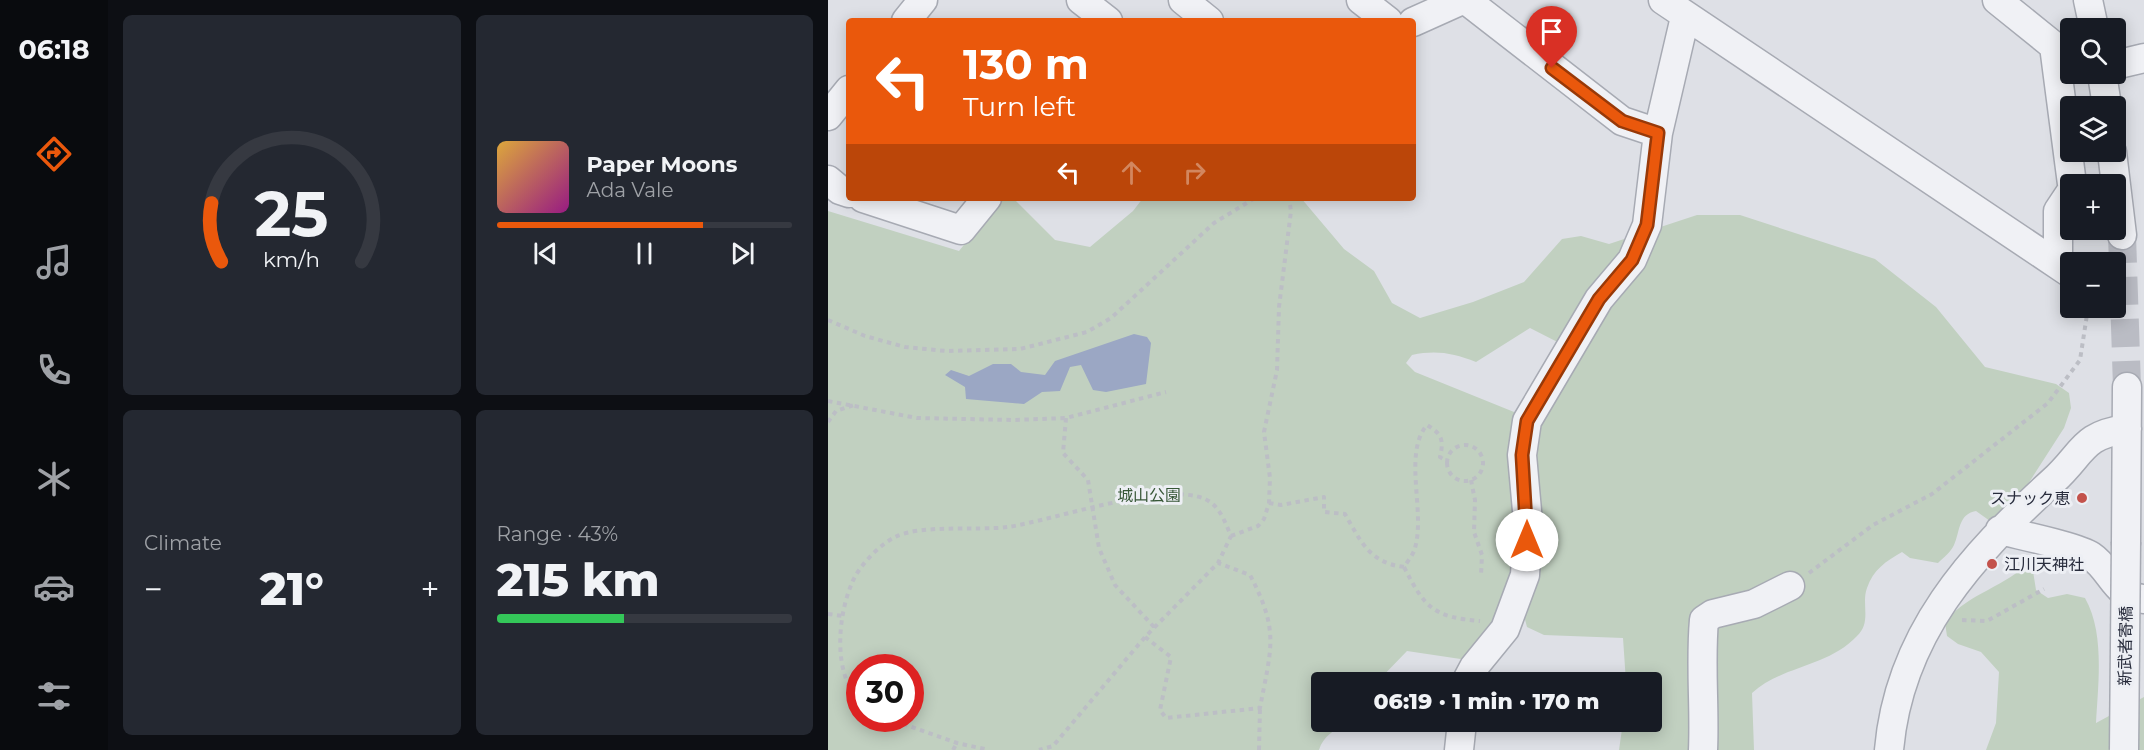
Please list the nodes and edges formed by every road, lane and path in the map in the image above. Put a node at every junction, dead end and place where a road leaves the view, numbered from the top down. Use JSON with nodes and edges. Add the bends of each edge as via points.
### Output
{"nodes":[{"id":1,"x":922,"y":0,"type":"edge"},
{"id":2,"x":1081,"y":0,"type":"edge"},
{"id":3,"x":1183,"y":0,"type":"edge"},
{"id":4,"x":1361,"y":0,"type":"edge"},
{"id":5,"x":1462,"y":0,"type":"edge"},
{"id":6,"x":1466,"y":0,"type":"edge"},
{"id":7,"x":1997,"y":0,"type":"edge"},
{"id":8,"x":2088,"y":0,"type":"edge"},
{"id":9,"x":1674,"y":8,"type":"edge"},
{"id":10,"x":908,"y":18,"type":"edge"},
{"id":11,"x":1104,"y":18,"type":"edge"},
{"id":12,"x":1205,"y":18,"type":"edge"},
{"id":13,"x":1384,"y":18,"type":"edge"},
{"id":14,"x":2092,"y":18,"type":"edge"},
{"id":15,"x":1416,"y":21,"type":"edge"},
{"id":16,"x":2144,"y":58,"type":"edge"},
{"id":17,"x":2126,"y":62,"type":"edge"},
{"id":18,"x":846,"y":94,"type":"edge"},
{"id":19,"x":828,"y":116,"type":"edge"},
{"id":20,"x":1658,"y":133,"type":"junction"},
{"id":21,"x":2071,"y":174,"type":"edge"},
{"id":22,"x":828,"y":180,"type":"edge"},
{"id":23,"x":846,"y":193,"type":"edge"},
{"id":24,"x":872,"y":201,"type":"edge"},
{"id":25,"x":985,"y":201,"type":"edge"},
{"id":26,"x":1250,"y":201,"type":"edge"},
{"id":27,"x":1289,"y":201,"type":"edge"},
{"id":28,"x":2060,"y":208,"type":"edge"},
{"id":29,"x":2060,"y":230,"type":"edge"},
{"id":30,"x":2060,"y":265,"type":"edge"},
{"id":31,"x":2086,"y":318,"type":"edge"},
{"id":32,"x":828,"y":320,"type":"edge"},
{"id":33,"x":1166,"y":392,"type":"dead end"},
{"id":34,"x":2133,"y":395,"type":"tunnel mouth"},
{"id":35,"x":828,"y":401,"type":"edge"},
{"id":36,"x":854,"y":405,"type":"junction"},
{"id":37,"x":1066,"y":418,"type":"junction"},
{"id":38,"x":828,"y":422,"type":"edge"},
{"id":39,"x":2127,"y":429,"type":"junction"},
{"id":40,"x":1447,"y":461,"type":"junction"},
{"id":41,"x":2136,"y":465,"type":"edge"},
{"id":42,"x":1471,"y":480,"type":"junction"},
{"id":43,"x":1269,"y":503,"type":"junction"},
{"id":44,"x":1092,"y":508,"type":"junction"},
{"id":45,"x":2000,"y":530,"type":"junction"},
{"id":46,"x":1231,"y":536,"type":"junction"},
{"id":47,"x":1218,"y":563,"type":"junction"},
{"id":48,"x":1404,"y":567,"type":"junction"},
{"id":49,"x":1481,"y":575,"type":"dead end"},
{"id":50,"x":1790,"y":586,"type":"joint"},
{"id":51,"x":2044,"y":589,"type":"dead end"},
{"id":52,"x":2144,"y":599,"type":"edge"},
{"id":53,"x":828,"y":614,"type":"edge"},
{"id":54,"x":1935,"y":614,"type":"junction"},
{"id":55,"x":843,"y":616,"type":"junction"},
{"id":56,"x":1485,"y":622,"type":"dead end"},
{"id":57,"x":1154,"y":627,"type":"junction"},
{"id":58,"x":1145,"y":637,"type":"junction"},
{"id":59,"x":1471,"y":672,"type":"edge"},
{"id":60,"x":846,"y":678,"type":"edge"},
{"id":61,"x":1260,"y":708,"type":"junction"},
{"id":62,"x":924,"y":731,"type":"edge"},
{"id":63,"x":1461,"y":732,"type":"edge"},
{"id":64,"x":957,"y":743,"type":"junction"},
{"id":65,"x":953,"y":750,"type":"edge"},
{"id":66,"x":989,"y":750,"type":"edge"},
{"id":67,"x":1039,"y":750,"type":"edge"},
{"id":68,"x":1259,"y":750,"type":"edge"},
{"id":69,"x":1460,"y":750,"type":"edge"},
{"id":70,"x":1703,"y":750,"type":"edge"},
{"id":71,"x":1889,"y":750,"type":"edge"},
{"id":72,"x":2124,"y":750,"type":"edge"}],
"edges":[{"from":1,"to":10,"type":"street"},
{"from":2,"to":11,"type":"street"},
{"from":3,"to":12,"type":"street"},
{"from":4,"to":13,"type":"street"},
{"from":5,"to":15,"type":"street"},
{"from":6,"to":20,"type":"street","via":[[1622,121]]},
{"from":7,"to":21,"type":"street","via":[[2054,46]]},
{"from":8,"to":14,"type":"street"},
{"from":9,"to":20,"type":"street"},
{"from":9,"to":30,"type":"street"},
{"from":16,"to":17,"type":"street"},
{"from":18,"to":19,"type":"street"},
{"from":20,"to":59,"type":"street","via":[[1647,225],[1632,260],[1599,299],[1527,421],[1522,455],[1528,522],[1525,575],[1505,629]]},
{"from":22,"to":23,"type":"street"},
{"from":24,"to":25,"type":"street","via":[[961,230]]},
{"from":26,"to":32,"type":"path","via":[[1214,223],[1111,318],[1088,332],[1020,349],[946,351],[905,347]]},
{"from":27,"to":43,"type":"path","via":[[1277,370],[1264,432]]},
{"from":28,"to":29,"type":"street"},
{"from":31,"to":50,"type":"path","via":[[2080,360],[2048,403],[1932,494],[1873,525]]},
{"from":33,"to":37,"type":"path"},
{"from":34,"to":39,"type":"street","name":"新武者寄橋"},
{"from":35,"to":36,"type":"path"},
{"from":36,"to":37,"type":"path","via":[[939,419]]},
{"from":36,"to":38,"type":"path","via":[[836,411]]},
{"from":37,"to":44,"type":"path","via":[[1064,453],[1088,480]]},
{"from":39,"to":41,"type":"street","name":"新武者寄橋"},
{"from":39,"to":45,"type":"street","via":[[2092,438]]},
{"from":40,"to":42,"type":"path","via":[[1454,477]]},
{"from":40,"to":42,"type":"path","via":[[1457,447],[1478,450],[1483,465]]},
{"from":40,"to":48,"type":"path","via":[[1440,457],[1440,432],[1427,425],[1419,438],[1417,456],[1414,550]]},
{"from":41,"to":72,"type":"street","name":"新武者寄橋","bridge":true,"via":[[2126,542]]},
{"from":42,"to":49,"type":"path","via":[[1474,532],[1482,555]]},
{"from":43,"to":46,"type":"path","via":[[1258,526]]},
{"from":43,"to":48,"type":"path","via":[[1281,505],[1324,497],[1324,512],[1345,514],[1364,548],[1386,565]]},
{"from":44,"to":46,"type":"path","via":[[1177,495],[1205,499],[1222,514]]},
{"from":44,"to":55,"type":"path","via":[[1008,526],[920,531],[895,537],[869,558],[852,582]]},
{"from":44,"to":57,"type":"path","via":[[1099,548],[1115,585]]},
{"from":45,"to":52,"type":"street","via":[[2090,555],[2119,590]]},
{"from":45,"to":54,"type":"street","via":[[1952,586]]},
{"from":46,"to":47,"type":"path"},
{"from":47,"to":57,"type":"path"},
{"from":47,"to":61,"type":"path","via":[[1250,575],[1265,604],[1273,640]]},
{"from":48,"to":56,"type":"path","via":[[1420,598],[1432,611]]},
{"from":50,"to":70,"type":"street","via":[[1754,604],[1713,614],[1704,621]]},
{"from":51,"to":54,"type":"path","via":[[1987,621]]},
{"from":53,"to":55,"type":"path"},
{"from":54,"to":71,"type":"street","via":[[1911,662]]},
{"from":55,"to":60,"type":"path","via":[[841,652]]},
{"from":57,"to":58,"type":"path"},
{"from":58,"to":61,"type":"path","via":[[1171,657],[1160,710],[1166,718]]},
{"from":58,"to":67,"type":"path","via":[[1053,746]]},
{"from":61,"to":68,"type":"path"},
{"from":62,"to":64,"type":"path"},
{"from":63,"to":69,"type":"street"},
{"from":64,"to":65,"type":"path"},
{"from":64,"to":66,"type":"path"}]}
